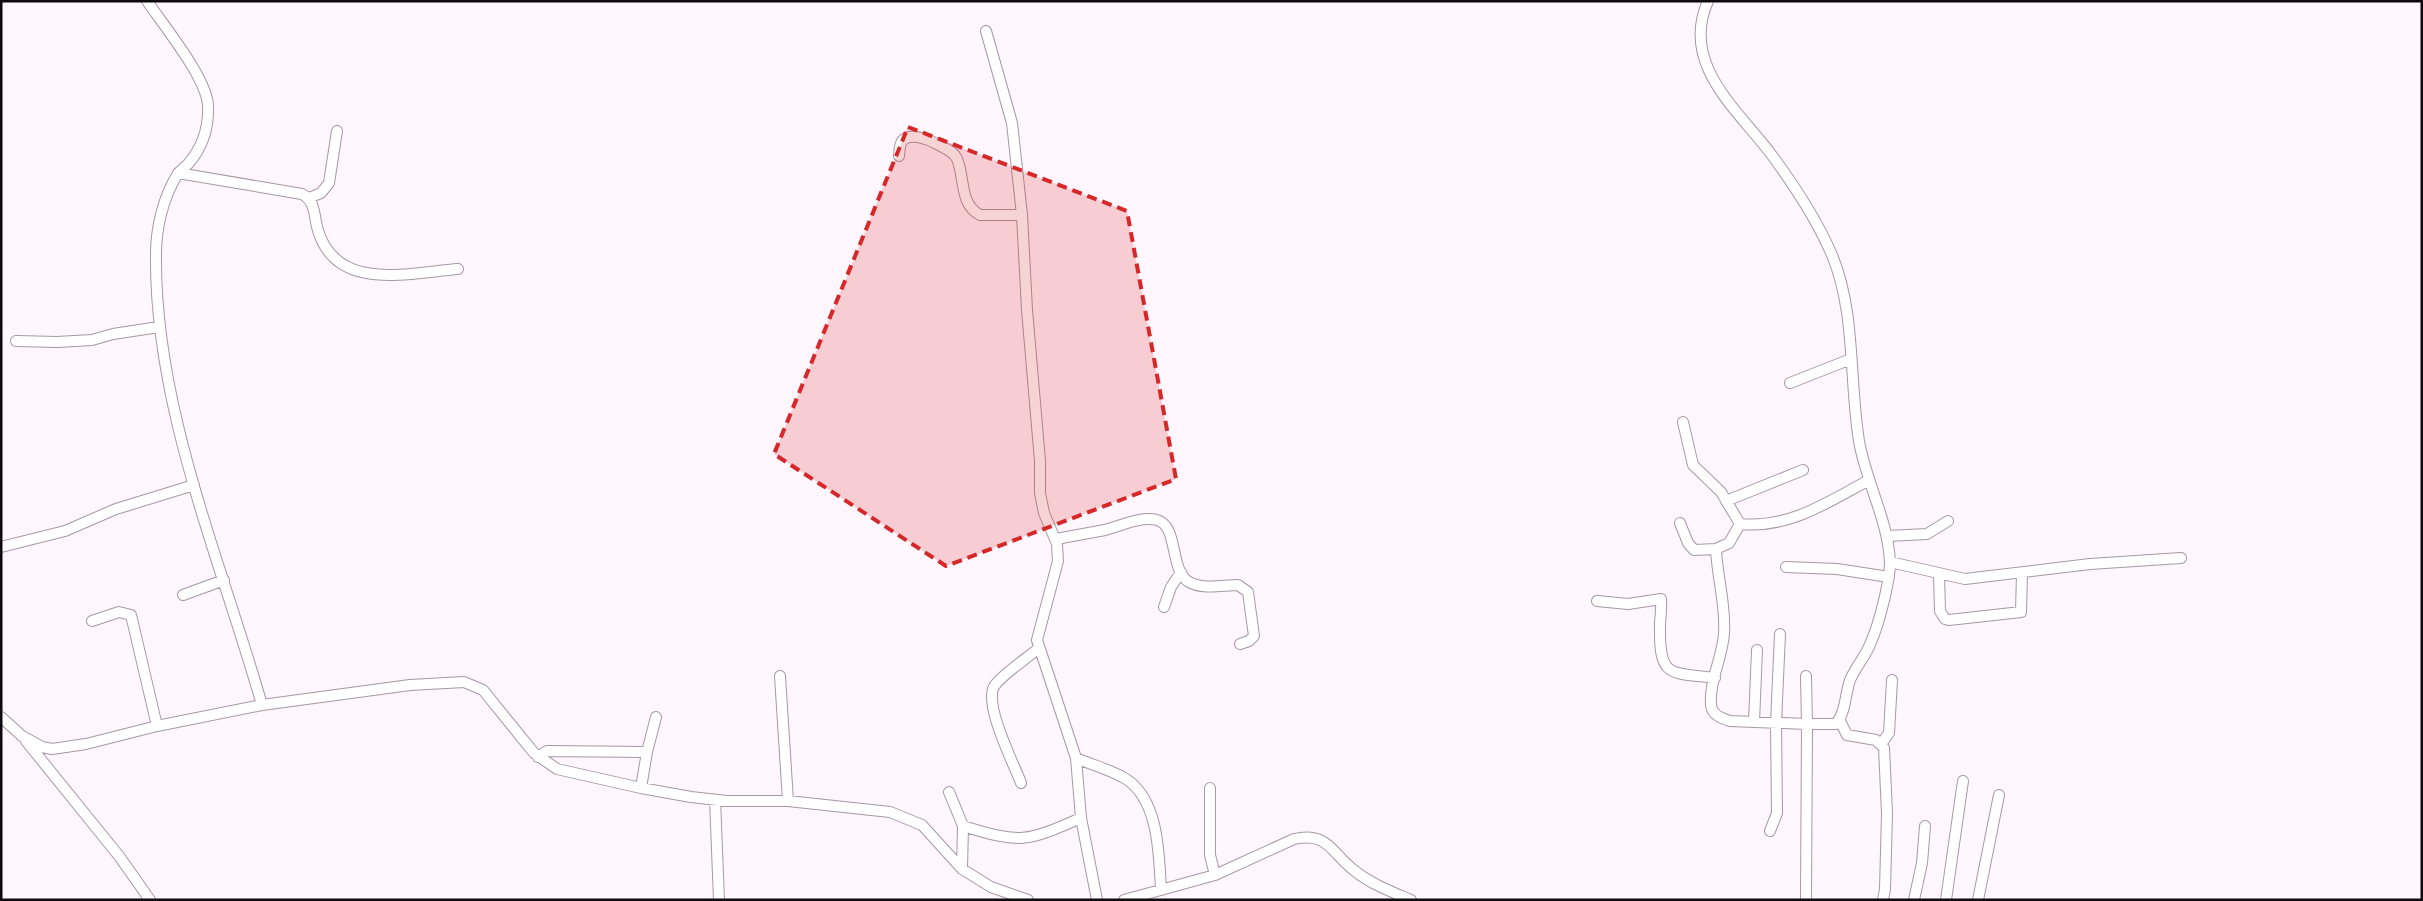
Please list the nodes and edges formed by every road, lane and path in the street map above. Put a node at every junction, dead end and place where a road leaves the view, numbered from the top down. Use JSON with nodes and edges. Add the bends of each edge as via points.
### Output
{"nodes":[{"id":1,"x":147,"y":1,"type":"edge"},
{"id":2,"x":1708,"y":1,"type":"edge"},
{"id":3,"x":986,"y":31,"type":"dead end"},
{"id":4,"x":337,"y":131,"type":"dead end"},
{"id":5,"x":899,"y":156,"type":"dead end"},
{"id":6,"x":178,"y":173,"type":"junction"},
{"id":7,"x":309,"y":198,"type":"junction"},
{"id":8,"x":1022,"y":215,"type":"junction"},
{"id":9,"x":458,"y":269,"type":"dead end"},
{"id":10,"x":159,"y":327,"type":"junction"},
{"id":11,"x":16,"y":340,"type":"dead end"},
{"id":12,"x":1851,"y":359,"type":"junction"},
{"id":13,"x":1790,"y":383,"type":"dead end"},
{"id":14,"x":1683,"y":422,"type":"dead end"},
{"id":15,"x":1803,"y":470,"type":"dead end"},
{"id":16,"x":1869,"y":480,"type":"junction"},
{"id":17,"x":194,"y":484,"type":"junction"},
{"id":18,"x":1726,"y":501,"type":"junction"},
{"id":19,"x":1948,"y":521,"type":"dead end"},
{"id":20,"x":1680,"y":523,"type":"dead end"},
{"id":21,"x":1740,"y":524,"type":"junction"},
{"id":22,"x":1887,"y":536,"type":"junction"},
{"id":23,"x":1056,"y":539,"type":"junction"},
{"id":24,"x":1,"y":548,"type":"edge"},
{"id":25,"x":1716,"y":548,"type":"junction"},
{"id":26,"x":2180,"y":558,"type":"dead end"},
{"id":27,"x":1890,"y":562,"type":"junction"},
{"id":28,"x":1786,"y":567,"type":"dead end"},
{"id":29,"x":1181,"y":572,"type":"junction"},
{"id":30,"x":2022,"y":573,"type":"junction"},
{"id":31,"x":1939,"y":575,"type":"junction"},
{"id":32,"x":1889,"y":577,"type":"junction"},
{"id":33,"x":224,"y":580,"type":"junction"},
{"id":34,"x":183,"y":595,"type":"dead end"},
{"id":35,"x":1597,"y":601,"type":"dead end"},
{"id":36,"x":1164,"y":607,"type":"dead end"},
{"id":37,"x":92,"y":621,"type":"dead end"},
{"id":38,"x":1780,"y":634,"type":"dead end"},
{"id":39,"x":1240,"y":644,"type":"dead end"},
{"id":40,"x":1039,"y":648,"type":"junction"},
{"id":41,"x":1757,"y":650,"type":"dead end"},
{"id":42,"x":780,"y":676,"type":"dead end"},
{"id":43,"x":1806,"y":676,"type":"dead end"},
{"id":44,"x":1715,"y":678,"type":"junction"},
{"id":45,"x":1892,"y":680,"type":"dead end"},
{"id":46,"x":262,"y":705,"type":"junction"},
{"id":47,"x":1,"y":717,"type":"edge"},
{"id":48,"x":656,"y":717,"type":"dead end"},
{"id":49,"x":1839,"y":719,"type":"junction"},
{"id":50,"x":1754,"y":722,"type":"junction"},
{"id":51,"x":1776,"y":723,"type":"junction"},
{"id":52,"x":1807,"y":724,"type":"junction"},
{"id":53,"x":157,"y":726,"type":"junction"},
{"id":54,"x":22,"y":736,"type":"junction"},
{"id":55,"x":1882,"y":744,"type":"junction"},
{"id":56,"x":647,"y":752,"type":"junction"},
{"id":57,"x":538,"y":757,"type":"junction"},
{"id":58,"x":1076,"y":758,"type":"junction"},
{"id":59,"x":1963,"y":781,"type":"dead end"},
{"id":60,"x":1021,"y":783,"type":"dead end"},
{"id":61,"x":642,"y":788,"type":"junction"},
{"id":62,"x":1210,"y":788,"type":"dead end"},
{"id":63,"x":949,"y":792,"type":"dead end"},
{"id":64,"x":1999,"y":795,"type":"dead end"},
{"id":65,"x":715,"y":800,"type":"junction"},
{"id":66,"x":788,"y":802,"type":"junction"},
{"id":67,"x":1082,"y":818,"type":"junction"},
{"id":68,"x":963,"y":826,"type":"junction"},
{"id":69,"x":1925,"y":826,"type":"dead end"},
{"id":70,"x":1770,"y":831,"type":"dead end"},
{"id":71,"x":962,"y":869,"type":"junction"},
{"id":72,"x":1215,"y":875,"type":"junction"},
{"id":73,"x":1162,"y":890,"type":"junction"},
{"id":74,"x":150,"y":900,"type":"edge"},
{"id":75,"x":719,"y":900,"type":"edge"},
{"id":76,"x":1028,"y":900,"type":"edge"},
{"id":77,"x":1098,"y":900,"type":"edge"},
{"id":78,"x":1124,"y":900,"type":"edge"},
{"id":79,"x":1411,"y":900,"type":"edge"},
{"id":80,"x":1806,"y":900,"type":"edge"},
{"id":81,"x":1883,"y":900,"type":"edge"},
{"id":82,"x":1914,"y":900,"type":"edge"},
{"id":83,"x":1946,"y":900,"type":"edge"},
{"id":84,"x":1978,"y":900,"type":"edge"}],
"edges":[{"from":1,"to":6,"type":"street","via":[[192,67],[207,97],[202,144]]},
{"from":2,"to":12,"type":"street","via":[[1701,25],[1704,61],[1722,94],[1770,154],[1832,255],[1845,310]]},
{"from":3,"to":8,"type":"street","via":[[1012,123]]},
{"from":4,"to":7,"type":"street","via":[[329,183],[321,193]]},
{"from":5,"to":8,"type":"street","via":[[904,139],[924,138],[954,154],[965,195],[976,213]]},
{"from":6,"to":7,"type":"street","via":[[302,194]]},
{"from":6,"to":10,"type":"street","via":[[166,199],[156,238]]},
{"from":7,"to":9,"type":"street","via":[[323,243],[341,264],[353,270],[398,274]]},
{"from":8,"to":23,"type":"street","via":[[1040,493],[1045,518]]},
{"from":10,"to":11,"type":"street","via":[[92,340]]},
{"from":10,"to":17,"type":"street","via":[[174,406]]},
{"from":12,"to":13,"type":"street"},
{"from":12,"to":16,"type":"street","via":[[1860,441]]},
{"from":14,"to":18,"type":"street","via":[[1693,465],[1716,485]]},
{"from":15,"to":18,"type":"street"},
{"from":16,"to":21,"type":"street","via":[[1802,515],[1774,524]]},
{"from":16,"to":22,"type":"street"},
{"from":17,"to":24,"type":"street","via":[[116,509],[65,531]]},
{"from":17,"to":33,"type":"street"},
{"from":18,"to":21,"type":"street"},
{"from":19,"to":22,"type":"street","via":[[1927,534]]},
{"from":20,"to":25,"type":"street","via":[[1694,550]]},
{"from":21,"to":25,"type":"street","via":[[1733,539]]},
{"from":22,"to":27,"type":"street"},
{"from":23,"to":29,"type":"street","via":[[1132,522],[1159,521],[1168,530]]},
{"from":23,"to":40,"type":"street","via":[[1058,562],[1039,633]]},
{"from":25,"to":44,"type":"street","via":[[1724,635]]},
{"from":26,"to":30,"type":"street","via":[[2090,564]]},
{"from":27,"to":31,"type":"street"},
{"from":27,"to":32,"type":"street"},
{"from":28,"to":32,"type":"street","via":[[1838,569]]},
{"from":29,"to":36,"type":"street"},
{"from":29,"to":39,"type":"street","via":[[1190,582],[1207,586],[1238,585],[1248,592],[1254,636]]},
{"from":30,"to":31,"type":"street","via":[[1965,579]]},
{"from":30,"to":31,"type":"street","via":[[2021,612],[1949,620],[1940,611]]},
{"from":32,"to":49,"type":"street","via":[[1872,642],[1850,681]]},
{"from":33,"to":34,"type":"street"},
{"from":33,"to":46,"type":"street"},
{"from":35,"to":44,"type":"street","via":[[1628,604],[1661,599],[1660,638],[1664,665],[1673,672]]},
{"from":37,"to":53,"type":"street","via":[[119,612],[131,615]]},
{"from":38,"to":51,"type":"street"},
{"from":40,"to":58,"type":"street"},
{"from":40,"to":60,"type":"street","via":[[994,686],[991,695],[992,708]]},
{"from":41,"to":50,"type":"street"},
{"from":42,"to":66,"type":"street"},
{"from":43,"to":52,"type":"street"},
{"from":44,"to":50,"type":"street","via":[[1711,698],[1713,711],[1725,720]]},
{"from":45,"to":55,"type":"street","via":[[1889,733]]},
{"from":46,"to":53,"type":"street"},
{"from":46,"to":57,"type":"street","via":[[410,685],[464,682],[492,698]]},
{"from":47,"to":54,"type":"street"},
{"from":48,"to":56,"type":"street"},
{"from":49,"to":52,"type":"street","via":[[1832,725]]},
{"from":49,"to":55,"type":"street","via":[[1848,735]]},
{"from":50,"to":51,"type":"street"},
{"from":51,"to":52,"type":"street"},
{"from":51,"to":70,"type":"street","via":[[1777,813]]},
{"from":52,"to":80,"type":"street"},
{"from":53,"to":54,"type":"street","via":[[52,749]]},
{"from":54,"to":74,"type":"street","via":[[119,856]]},
{"from":55,"to":81,"type":"street","via":[[1887,813]]},
{"from":56,"to":57,"type":"street","via":[[547,751]]},
{"from":56,"to":61,"type":"street"},
{"from":57,"to":61,"type":"street","via":[[565,772]]},
{"from":58,"to":67,"type":"street"},
{"from":58,"to":73,"type":"street","via":[[1126,779],[1138,791],[1154,817]]},
{"from":59,"to":83,"type":"street"},
{"from":61,"to":65,"type":"street"},
{"from":62,"to":72,"type":"street","via":[[1210,855]]},
{"from":63,"to":68,"type":"street"},
{"from":64,"to":84,"type":"street"},
{"from":65,"to":66,"type":"street"},
{"from":65,"to":75,"type":"street"},
{"from":66,"to":71,"type":"street","via":[[872,809],[913,820],[922,825]]},
{"from":67,"to":68,"type":"street","via":[[1023,839],[993,836]]},
{"from":67,"to":77,"type":"street"},
{"from":68,"to":71,"type":"street"},
{"from":69,"to":82,"type":"street"},
{"from":71,"to":76,"type":"street","via":[[991,888]]},
{"from":72,"to":73,"type":"street"},
{"from":72,"to":79,"type":"street","via":[[1306,836],[1324,841],[1354,871],[1368,880]]},
{"from":73,"to":78,"type":"street"}]}
